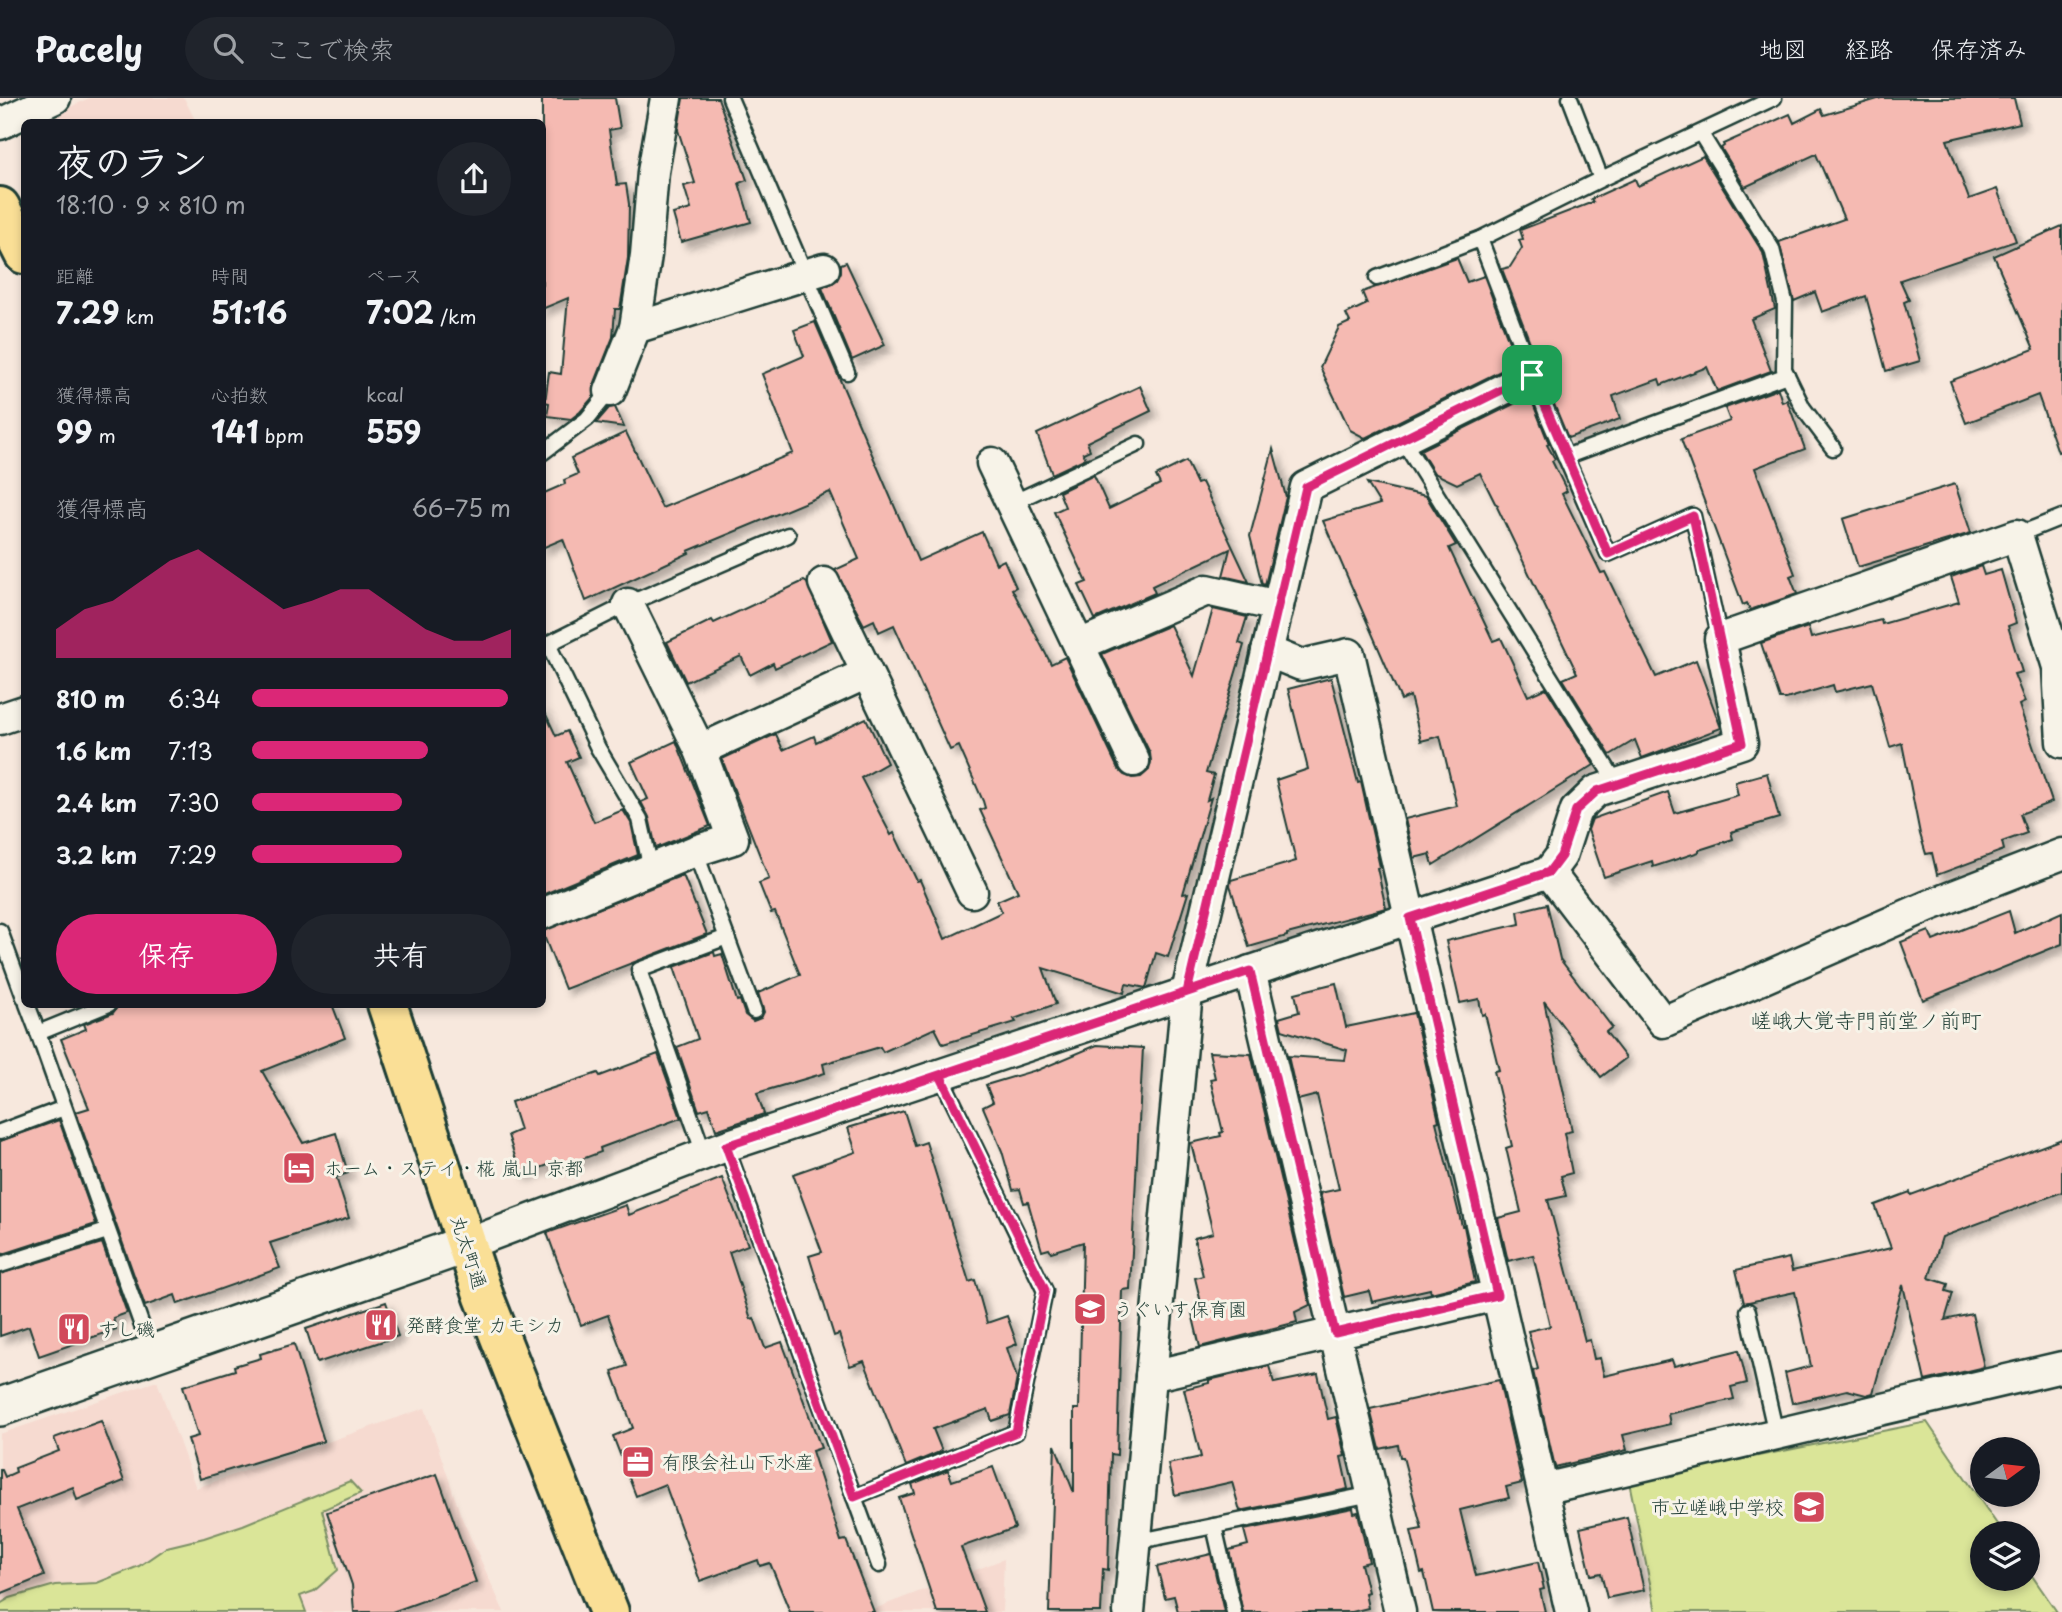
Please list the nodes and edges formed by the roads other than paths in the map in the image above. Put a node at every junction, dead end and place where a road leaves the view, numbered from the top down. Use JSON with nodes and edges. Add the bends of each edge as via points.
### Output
{"nodes":[{"id":1,"x":55,"y":98,"type":"edge"},
{"id":2,"x":666,"y":98,"type":"edge"},
{"id":3,"x":730,"y":98,"type":"edge"},
{"id":4,"x":1570,"y":98,"type":"edge"},
{"id":5,"x":1774,"y":98,"type":"edge"},
{"id":6,"x":0,"y":124,"type":"edge"},
{"id":7,"x":1701,"y":134,"type":"junction"},
{"id":8,"x":1601,"y":179,"type":"junction"},
{"id":9,"x":0,"y":207,"type":"edge"},
{"id":10,"x":1480,"y":239,"type":"junction"},
{"id":11,"x":21,"y":248,"type":"edge"},
{"id":12,"x":815,"y":272,"type":"junction"},
{"id":13,"x":1377,"y":278,"type":"dead end"},
{"id":14,"x":635,"y":328,"type":"junction"},
{"id":15,"x":847,"y":372,"type":"dead end"},
{"id":16,"x":1532,"y":375,"type":"junction"},
{"id":17,"x":1787,"y":375,"type":"junction"},
{"id":18,"x":610,"y":391,"type":"joint"},
{"id":19,"x":1402,"y":439,"type":"junction"},
{"id":20,"x":1138,"y":444,"type":"dead end"},
{"id":21,"x":1833,"y":448,"type":"dead end"},
{"id":22,"x":546,"y":450,"type":"edge"},
{"id":23,"x":1565,"y":457,"type":"junction"},
{"id":24,"x":992,"y":463,"type":"dead end"},
{"id":25,"x":1012,"y":503,"type":"junction"},
{"id":26,"x":2062,"y":517,"type":"edge"},
{"id":27,"x":788,"y":534,"type":"dead end"},
{"id":28,"x":2017,"y":535,"type":"junction"},
{"id":29,"x":824,"y":583,"type":"dead end"},
{"id":30,"x":628,"y":604,"type":"junction"},
{"id":31,"x":1278,"y":606,"type":"junction"},
{"id":32,"x":1720,"y":639,"type":"junction"},
{"id":33,"x":1079,"y":645,"type":"junction"},
{"id":34,"x":1267,"y":650,"type":"junction"},
{"id":35,"x":867,"y":673,"type":"junction"},
{"id":36,"x":21,"y":712,"type":"edge"},
{"id":37,"x":0,"y":719,"type":"edge"},
{"id":38,"x":2062,"y":742,"type":"edge"},
{"id":39,"x":700,"y":750,"type":"junction"},
{"id":40,"x":1134,"y":761,"type":"dead end"},
{"id":41,"x":1617,"y":784,"type":"junction"},
{"id":42,"x":695,"y":850,"type":"junction"},
{"id":43,"x":2062,"y":855,"type":"edge"},
{"id":44,"x":651,"y":869,"type":"junction"},
{"id":45,"x":1549,"y":872,"type":"junction"},
{"id":46,"x":972,"y":892,"type":"dead end"},
{"id":47,"x":546,"y":912,"type":"edge"},
{"id":48,"x":1410,"y":918,"type":"junction"},
{"id":49,"x":0,"y":931,"type":"edge"},
{"id":50,"x":727,"y":937,"type":"junction"},
{"id":51,"x":1250,"y":971,"type":"junction"},
{"id":52,"x":21,"y":989,"type":"edge"},
{"id":53,"x":1187,"y":992,"type":"junction"},
{"id":54,"x":28,"y":1008,"type":"edge"},
{"id":55,"x":99,"y":1008,"type":"edge"},
{"id":56,"x":388,"y":1008,"type":"edge"},
{"id":57,"x":754,"y":1011,"type":"dead end"},
{"id":58,"x":37,"y":1033,"type":"junction"},
{"id":59,"x":940,"y":1075,"type":"junction"},
{"id":60,"x":64,"y":1108,"type":"junction"},
{"id":61,"x":0,"y":1132,"type":"edge"},
{"id":62,"x":715,"y":1150,"type":"junction"},
{"id":63,"x":107,"y":1231,"type":"junction"},
{"id":64,"x":467,"y":1244,"type":"junction"},
{"id":65,"x":0,"y":1265,"type":"edge"},
{"id":66,"x":1497,"y":1295,"type":"junction"},
{"id":67,"x":1748,"y":1311,"type":"dead end"},
{"id":68,"x":1335,"y":1333,"type":"junction"},
{"id":69,"x":152,"y":1356,"type":"junction"},
{"id":70,"x":2062,"y":1367,"type":"edge"},
{"id":71,"x":1151,"y":1376,"type":"junction"},
{"id":72,"x":0,"y":1407,"type":"edge"},
{"id":73,"x":1776,"y":1434,"type":"junction"},
{"id":74,"x":1543,"y":1489,"type":"junction"},
{"id":75,"x":1372,"y":1494,"type":"junction"},
{"id":76,"x":854,"y":1497,"type":"junction"},
{"id":77,"x":1214,"y":1526,"type":"junction"},
{"id":78,"x":1135,"y":1542,"type":"junction"},
{"id":79,"x":879,"y":1565,"type":"dead end"},
{"id":80,"x":609,"y":1612,"type":"edge"},
{"id":81,"x":1129,"y":1612,"type":"edge"},
{"id":82,"x":1234,"y":1612,"type":"edge"},
{"id":83,"x":1400,"y":1612,"type":"edge"},
{"id":84,"x":1571,"y":1612,"type":"edge"}],
"edges":[{"from":1,"to":6,"type":"street"},
{"from":2,"to":14,"type":"street"},
{"from":3,"to":12,"type":"lane"},
{"from":4,"to":8,"type":"lane"},
{"from":5,"to":7,"type":"lane"},
{"from":7,"to":8,"type":"lane"},
{"from":7,"to":17,"type":"lane","via":[[1772,249],[1785,302]]},
{"from":8,"to":10,"type":"lane"},
{"from":9,"to":11,"type":"main road"},
{"from":10,"to":13,"type":"lane"},
{"from":10,"to":16,"type":"lane"},
{"from":12,"to":14,"type":"street"},
{"from":12,"to":15,"type":"lane"},
{"from":14,"to":18,"type":"street"},
{"from":16,"to":19,"type":"street"},
{"from":16,"to":23,"type":"lane"},
{"from":17,"to":21,"type":"lane","via":[[1802,408]]},
{"from":17,"to":23,"type":"lane"},
{"from":18,"to":22,"type":"lane","via":[[587,419]]},
{"from":19,"to":31,"type":"street","via":[[1306,487]]},
{"from":19,"to":41,"type":"lane"},
{"from":20,"to":25,"type":"lane"},
{"from":23,"to":32,"type":"lane","via":[[1608,554],[1693,516]]},
{"from":24,"to":25,"type":"street"},
{"from":25,"to":33,"type":"street"},
{"from":26,"to":28,"type":"lane"},
{"from":27,"to":30,"type":"lane"},
{"from":28,"to":32,"type":"street"},
{"from":28,"to":38,"type":"street","via":[[2058,667]]},
{"from":29,"to":35,"type":"street"},
{"from":30,"to":39,"type":"street"},
{"from":30,"to":44,"type":"lane","via":[[548,643],[598,748],[640,819]]},
{"from":31,"to":33,"type":"street","via":[[1208,590]]},
{"from":31,"to":34,"type":"street"},
{"from":32,"to":41,"type":"street","via":[[1742,743]]},
{"from":33,"to":40,"type":"street"},
{"from":34,"to":48,"type":"street","via":[[1301,665],[1349,654]]},
{"from":34,"to":53,"type":"street"},
{"from":35,"to":39,"type":"street"},
{"from":35,"to":46,"type":"street"},
{"from":36,"to":37,"type":"street"},
{"from":39,"to":42,"type":"street","via":[[733,839]]},
{"from":41,"to":45,"type":"street","via":[[1597,791],[1576,810],[1561,856]]},
{"from":42,"to":44,"type":"street"},
{"from":42,"to":50,"type":"lane"},
{"from":43,"to":45,"type":"street","via":[[1928,906],[1663,1022]]},
{"from":44,"to":47,"type":"street"},
{"from":45,"to":48,"type":"street"},
{"from":48,"to":51,"type":"street"},
{"from":48,"to":66,"type":"street"},
{"from":49,"to":52,"type":"lane"},
{"from":50,"to":57,"type":"lane"},
{"from":50,"to":62,"type":"lane","via":[[639,970]]},
{"from":51,"to":53,"type":"street"},
{"from":51,"to":68,"type":"street"},
{"from":53,"to":59,"type":"street"},
{"from":53,"to":71,"type":"street"},
{"from":54,"to":58,"type":"lane"},
{"from":55,"to":58,"type":"lane"},
{"from":56,"to":64,"type":"main road","name":"丸太町通"},
{"from":58,"to":60,"type":"lane"},
{"from":59,"to":62,"type":"street"},
{"from":59,"to":76,"type":"lane","via":[[1045,1290],[1019,1419],[1016,1432]]},
{"from":60,"to":61,"type":"lane"},
{"from":60,"to":63,"type":"lane"},
{"from":62,"to":64,"type":"street"},
{"from":62,"to":76,"type":"lane"},
{"from":63,"to":65,"type":"lane"},
{"from":63,"to":69,"type":"lane"},
{"from":64,"to":69,"type":"street"},
{"from":64,"to":80,"type":"main road","name":"丸太町通"},
{"from":66,"to":68,"type":"street"},
{"from":66,"to":74,"type":"street"},
{"from":67,"to":73,"type":"lane"},
{"from":68,"to":71,"type":"street"},
{"from":68,"to":75,"type":"street"},
{"from":69,"to":72,"type":"street"},
{"from":70,"to":73,"type":"street"},
{"from":71,"to":78,"type":"street"},
{"from":73,"to":74,"type":"street"},
{"from":74,"to":84,"type":"street"},
{"from":75,"to":77,"type":"lane"},
{"from":75,"to":83,"type":"street"},
{"from":76,"to":79,"type":"lane"},
{"from":77,"to":78,"type":"lane"},
{"from":77,"to":82,"type":"lane"},
{"from":78,"to":81,"type":"street"}]}
